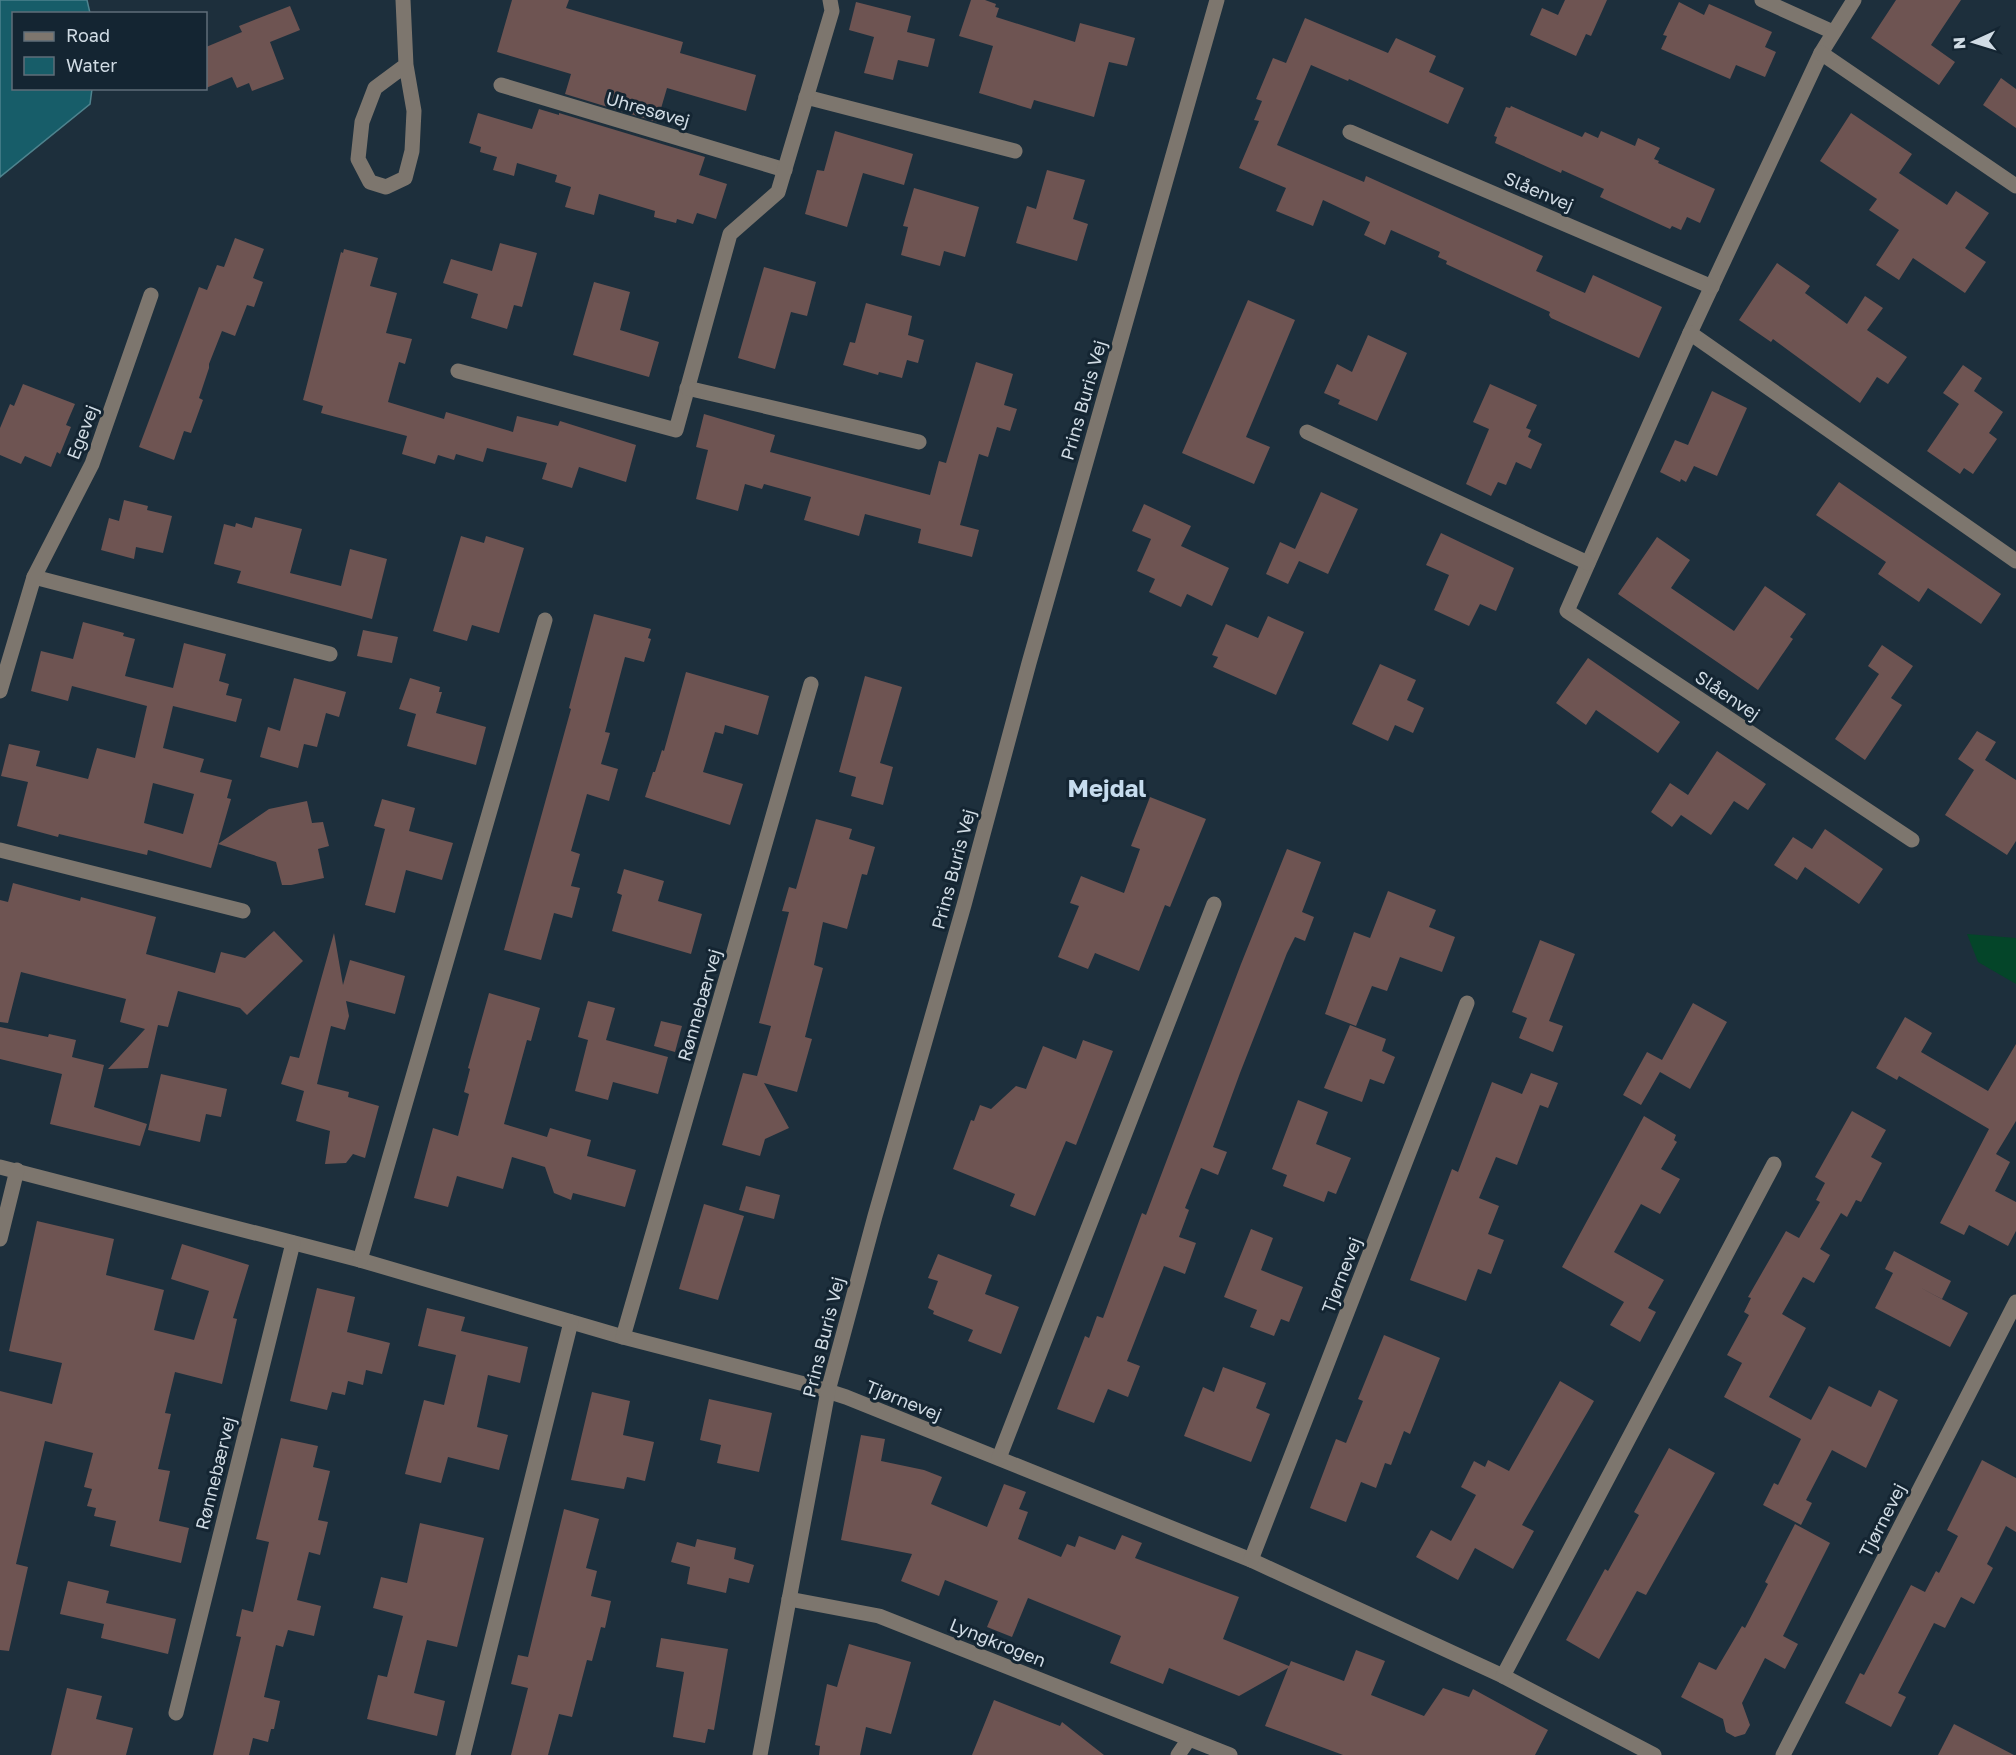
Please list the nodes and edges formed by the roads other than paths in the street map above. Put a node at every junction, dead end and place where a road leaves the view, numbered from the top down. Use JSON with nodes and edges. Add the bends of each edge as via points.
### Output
{"nodes":[{"id":1,"x":403,"y":0,"type":"edge"},
{"id":2,"x":830,"y":0,"type":"edge"},
{"id":3,"x":1217,"y":0,"type":"edge"},
{"id":4,"x":1762,"y":0,"type":"edge"},
{"id":5,"x":1854,"y":0,"type":"edge"},
{"id":6,"x":1833,"y":32,"type":"junction"},
{"id":7,"x":1821,"y":53,"type":"junction"},
{"id":8,"x":406,"y":65,"type":"junction"},
{"id":9,"x":501,"y":85,"type":"dead end"},
{"id":10,"x":806,"y":97,"type":"junction"},
{"id":11,"x":1350,"y":132,"type":"dead end"},
{"id":12,"x":1016,"y":152,"type":"dead end"},
{"id":13,"x":785,"y":170,"type":"junction"},
{"id":14,"x":2016,"y":186,"type":"edge"},
{"id":15,"x":1712,"y":287,"type":"junction"},
{"id":16,"x":151,"y":295,"type":"dead end"},
{"id":17,"x":1690,"y":333,"type":"junction"},
{"id":18,"x":458,"y":371,"type":"dead end"},
{"id":19,"x":687,"y":388,"type":"junction"},
{"id":20,"x":1307,"y":432,"type":"dead end"},
{"id":21,"x":919,"y":442,"type":"dead end"},
{"id":22,"x":2016,"y":561,"type":"edge"},
{"id":23,"x":1588,"y":563,"type":"junction"},
{"id":24,"x":34,"y":577,"type":"junction"},
{"id":25,"x":545,"y":620,"type":"dead end"},
{"id":26,"x":330,"y":654,"type":"dead end"},
{"id":27,"x":811,"y":684,"type":"dead end"},
{"id":28,"x":0,"y":691,"type":"edge"},
{"id":29,"x":1912,"y":840,"type":"dead end"},
{"id":30,"x":0,"y":850,"type":"edge"},
{"id":31,"x":1214,"y":904,"type":"dead end"},
{"id":32,"x":243,"y":911,"type":"dead end"},
{"id":33,"x":1467,"y":1003,"type":"dead end"},
{"id":34,"x":1774,"y":1164,"type":"dead end"},
{"id":35,"x":0,"y":1167,"type":"edge"},
{"id":36,"x":17,"y":1170,"type":"junction"},
{"id":37,"x":0,"y":1239,"type":"edge"},
{"id":38,"x":292,"y":1243,"type":"junction"},
{"id":39,"x":360,"y":1260,"type":"junction"},
{"id":40,"x":2016,"y":1302,"type":"edge"},
{"id":41,"x":571,"y":1322,"type":"junction"},
{"id":42,"x":623,"y":1337,"type":"junction"},
{"id":43,"x":828,"y":1391,"type":"junction"},
{"id":44,"x":999,"y":1458,"type":"junction"},
{"id":45,"x":1251,"y":1560,"type":"junction"},
{"id":46,"x":789,"y":1599,"type":"junction"},
{"id":47,"x":1503,"y":1676,"type":"junction"},
{"id":48,"x":176,"y":1713,"type":"dead end"},
{"id":49,"x":1189,"y":1739,"type":"junction"},
{"id":50,"x":463,"y":1755,"type":"edge"},
{"id":51,"x":760,"y":1755,"type":"edge"},
{"id":52,"x":1178,"y":1755,"type":"edge"},
{"id":53,"x":1230,"y":1755,"type":"edge"},
{"id":54,"x":1654,"y":1755,"type":"edge"},
{"id":55,"x":1783,"y":1755,"type":"edge"}],
"edges":[{"from":1,"to":8,"type":"street"},
{"from":2,"to":10,"type":"street","via":[[832,11]]},
{"from":3,"to":43,"type":"street","name":"Prins Buris Vej"},
{"from":4,"to":6,"type":"street"},
{"from":5,"to":6,"type":"street","name":"Slåenvej"},
{"from":6,"to":7,"type":"street","name":"Slåenvej"},
{"from":7,"to":14,"type":"street"},
{"from":7,"to":15,"type":"street","name":"Slåenvej"},
{"from":8,"to":8,"type":"street","via":[[414,111],[412,151],[405,178],[386,187],[370,182],[358,159],[362,122],[375,88]]},
{"from":9,"to":13,"type":"street","name":"Uhresøvej"},
{"from":10,"to":12,"type":"street"},
{"from":10,"to":13,"type":"street"},
{"from":11,"to":15,"type":"street","name":"Slåenvej"},
{"from":13,"to":19,"type":"street","via":[[778,192],[730,234]]},
{"from":15,"to":17,"type":"street","name":"Slåenvej"},
{"from":16,"to":24,"type":"street","name":"Egevej","via":[[92,464]]},
{"from":17,"to":22,"type":"street"},
{"from":17,"to":23,"type":"street","name":"Slåenvej"},
{"from":18,"to":19,"type":"street","via":[[676,430]]},
{"from":19,"to":21,"type":"street"},
{"from":20,"to":23,"type":"street"},
{"from":23,"to":29,"type":"street","name":"Slåenvej","via":[[1567,611]]},
{"from":24,"to":26,"type":"street"},
{"from":24,"to":28,"type":"street","name":"Egevej"},
{"from":25,"to":39,"type":"street"},
{"from":27,"to":42,"type":"street","name":"Rønnebærvej"},
{"from":30,"to":32,"type":"street"},
{"from":31,"to":44,"type":"street"},
{"from":33,"to":45,"type":"street","name":"Tjørnevej"},
{"from":34,"to":47,"type":"street"},
{"from":35,"to":36,"type":"street"},
{"from":36,"to":37,"type":"street"},
{"from":36,"to":38,"type":"street"},
{"from":38,"to":39,"type":"street"},
{"from":38,"to":48,"type":"street","name":"Rønnebærvej"},
{"from":39,"to":41,"type":"street"},
{"from":40,"to":55,"type":"street","name":"Tjørnevej"},
{"from":41,"to":42,"type":"street"},
{"from":41,"to":50,"type":"street"},
{"from":42,"to":43,"type":"street"},
{"from":43,"to":44,"type":"street","name":"Tjørnevej"},
{"from":43,"to":46,"type":"street","name":"Prins Buris Vej"},
{"from":44,"to":45,"type":"street","name":"Tjørnevej"},
{"from":45,"to":47,"type":"street","name":"Tjørnevej"},
{"from":46,"to":49,"type":"street","name":"Lyngkrogen","via":[[879,1616]]},
{"from":46,"to":51,"type":"street","name":"Prins Buris Vej"},
{"from":47,"to":54,"type":"street","name":"Tjørnevej"},
{"from":49,"to":52,"type":"street"},
{"from":49,"to":53,"type":"street","name":"Lyngkrogen"}]}
